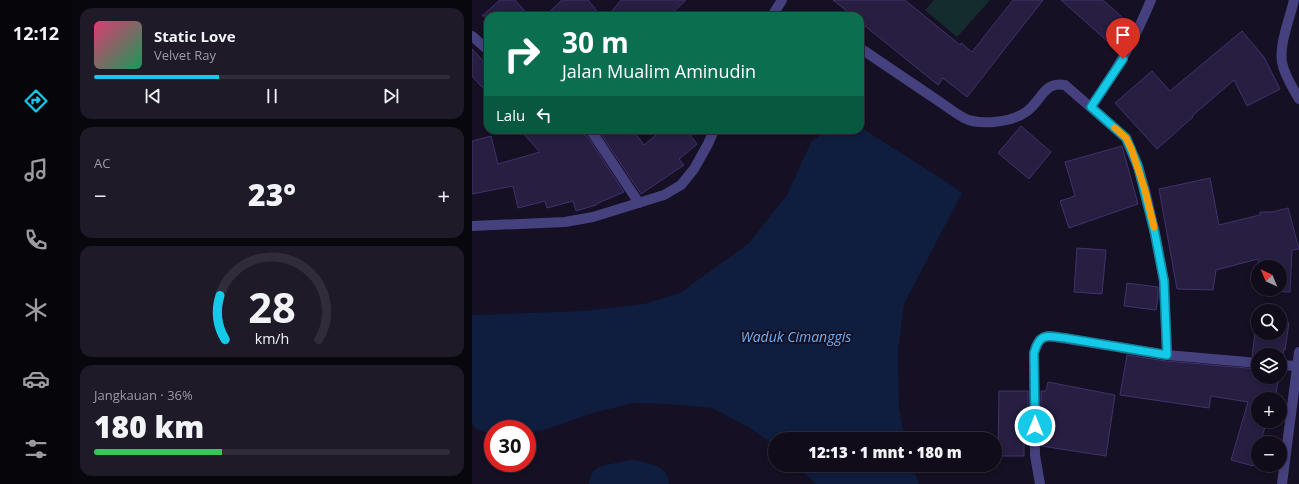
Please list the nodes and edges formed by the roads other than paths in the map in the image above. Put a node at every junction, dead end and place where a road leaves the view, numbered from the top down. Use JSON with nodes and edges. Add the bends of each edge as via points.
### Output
{"nodes":[{"id":1,"x":782,"y":0,"type":"edge"},
{"id":2,"x":1151,"y":0,"type":"edge"},
{"id":3,"x":1294,"y":0,"type":"edge"},
{"id":4,"x":774,"y":12,"type":"edge"},
{"id":5,"x":472,"y":36,"type":"edge"},
{"id":6,"x":484,"y":46,"type":"edge"},
{"id":7,"x":864,"y":51,"type":"edge"},
{"id":8,"x":1299,"y":99,"type":"edge"},
{"id":9,"x":1094,"y":110,"type":"junction"},
{"id":10,"x":593,"y":134,"type":"edge"},
{"id":11,"x":712,"y":134,"type":"edge"},
{"id":12,"x":639,"y":203,"type":"junction"},
{"id":13,"x":472,"y":226,"type":"edge"},
{"id":14,"x":1299,"y":352,"type":"edge"},
{"id":15,"x":1167,"y":355,"type":"junction"},
{"id":16,"x":1251,"y":362,"type":"edge"},
{"id":17,"x":1287,"y":365,"type":"edge"},
{"id":18,"x":1296,"y":366,"type":"junction"},
{"id":19,"x":1297,"y":392,"type":"edge"},
{"id":20,"x":1040,"y":484,"type":"edge"},
{"id":21,"x":1282,"y":484,"type":"edge"}],
"edges":[{"from":1,"to":4,"type":"street"},
{"from":2,"to":9,"type":"street","via":[[1139,29]]},
{"from":3,"to":8,"type":"street","via":[[1282,54],[1285,71]]},
{"from":5,"to":6,"type":"street"},
{"from":7,"to":9,"type":"street","via":[[965,119],[992,122],[1019,117],[1030,110],[1047,88],[1054,84],[1066,85]]},
{"from":9,"to":15,"type":"street","via":[[1126,138],[1145,190],[1164,281]]},
{"from":10,"to":12,"type":"street"},
{"from":11,"to":12,"type":"street","via":[[694,169],[680,185],[664,195]]},
{"from":12,"to":13,"type":"street","via":[[593,217],[565,222]]},
{"from":14,"to":18,"type":"street"},
{"from":15,"to":16,"type":"street"},
{"from":15,"to":20,"type":"street","via":[[1054,336],[1038,342],[1034,353],[1035,455]]},
{"from":17,"to":18,"type":"street"},
{"from":18,"to":19,"type":"street"},
{"from":19,"to":21,"type":"street"}]}
